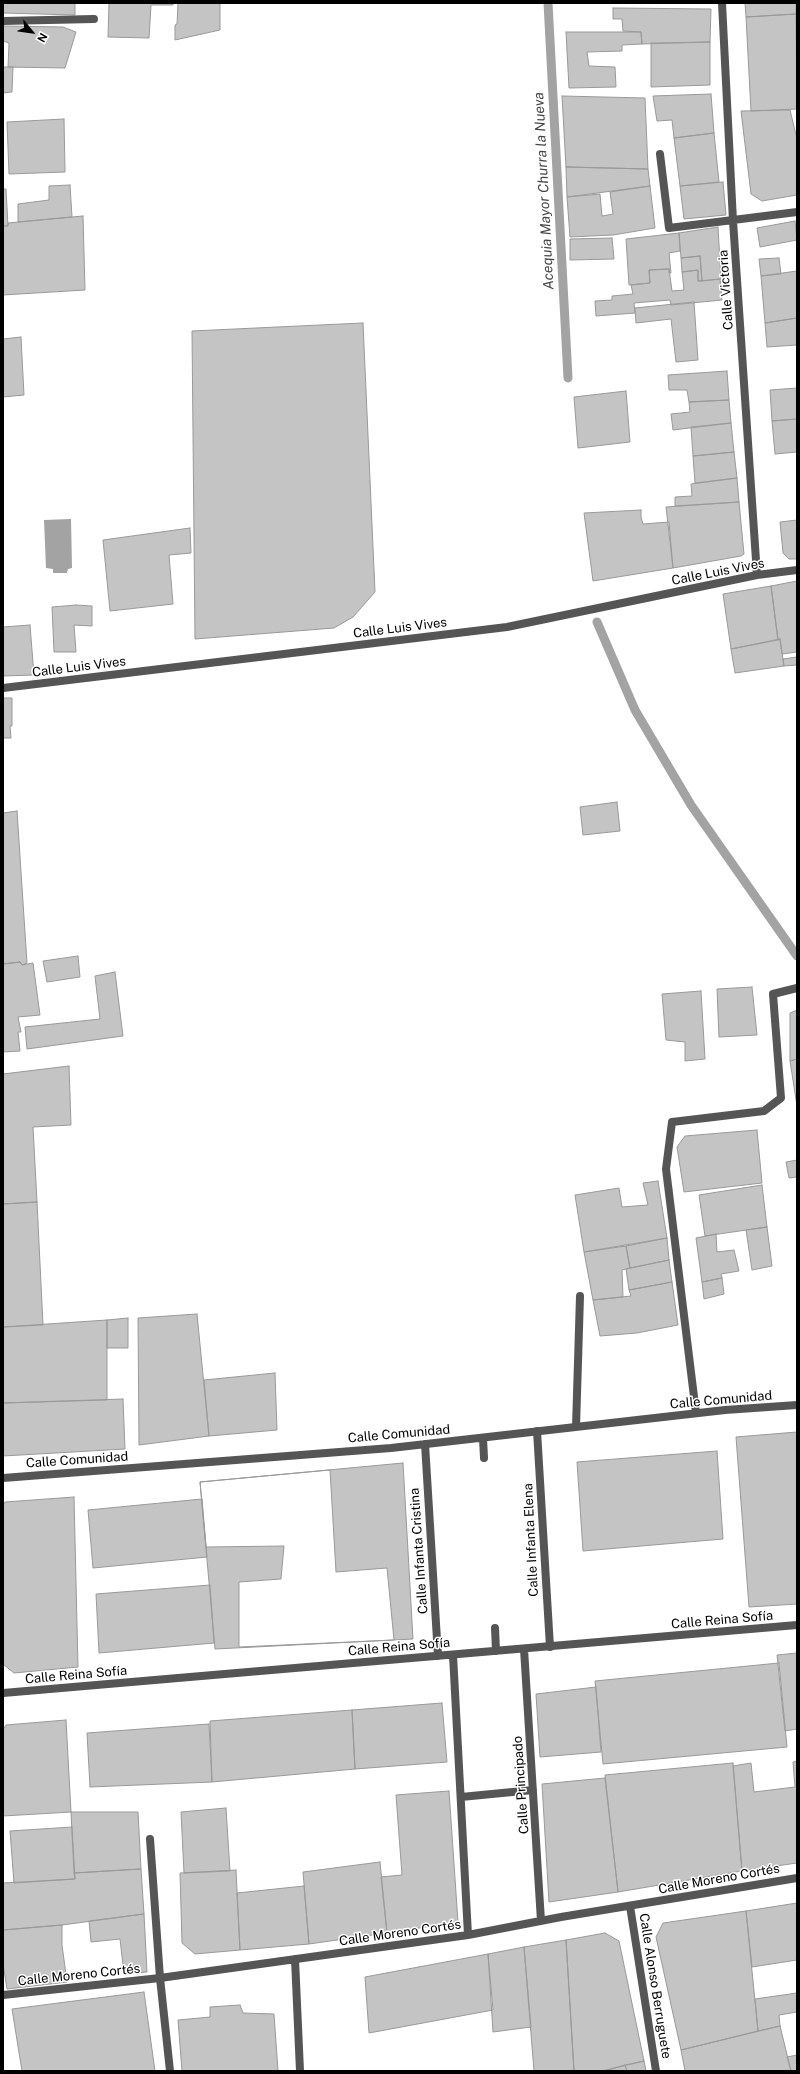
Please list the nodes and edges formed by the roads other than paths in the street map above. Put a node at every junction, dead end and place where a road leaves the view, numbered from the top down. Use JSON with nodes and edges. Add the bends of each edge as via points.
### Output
{"nodes":[{"id":1,"x":722,"y":3,"type":"edge"},
{"id":2,"x":94,"y":19,"type":"dead end"},
{"id":3,"x":3,"y":21,"type":"edge"},
{"id":4,"x":660,"y":154,"type":"dead end"},
{"id":5,"x":797,"y":212,"type":"edge"},
{"id":6,"x":734,"y":222,"type":"junction"},
{"id":7,"x":797,"y":570,"type":"edge"},
{"id":8,"x":757,"y":575,"type":"junction"},
{"id":9,"x":3,"y":688,"type":"edge"},
{"id":10,"x":797,"y":988,"type":"edge"},
{"id":11,"x":580,"y":1296,"type":"dead end"},
{"id":12,"x":797,"y":1405,"type":"edge"},
{"id":13,"x":696,"y":1413,"type":"junction"},
{"id":14,"x":576,"y":1427,"type":"junction"},
{"id":15,"x":538,"y":1431,"type":"junction"},
{"id":16,"x":483,"y":1438,"type":"junction"},
{"id":17,"x":425,"y":1444,"type":"junction"},
{"id":18,"x":484,"y":1458,"type":"dead end"},
{"id":19,"x":3,"y":1478,"type":"edge"},
{"id":20,"x":797,"y":1625,"type":"edge"},
{"id":21,"x":495,"y":1628,"type":"dead end"},
{"id":22,"x":550,"y":1647,"type":"junction"},
{"id":23,"x":524,"y":1648,"type":"junction"},
{"id":24,"x":496,"y":1651,"type":"junction"},
{"id":25,"x":453,"y":1655,"type":"junction"},
{"id":26,"x":438,"y":1656,"type":"junction"},
{"id":27,"x":3,"y":1693,"type":"edge"},
{"id":28,"x":533,"y":1790,"type":"junction"},
{"id":29,"x":461,"y":1797,"type":"junction"},
{"id":30,"x":150,"y":1839,"type":"dead end"},
{"id":31,"x":797,"y":1878,"type":"edge"},
{"id":32,"x":630,"y":1906,"type":"junction"},
{"id":33,"x":541,"y":1921,"type":"junction"},
{"id":34,"x":468,"y":1935,"type":"junction"},
{"id":35,"x":295,"y":1959,"type":"junction"},
{"id":36,"x":160,"y":1978,"type":"junction"},
{"id":37,"x":3,"y":1995,"type":"edge"},
{"id":38,"x":170,"y":2071,"type":"edge"},
{"id":39,"x":300,"y":2071,"type":"edge"},
{"id":40,"x":656,"y":2071,"type":"edge"}],
"edges":[{"from":1,"to":6,"type":"street","name":"Calle Victoria"},
{"from":2,"to":3,"type":"street"},
{"from":4,"to":6,"type":"street","via":[[669,228]]},
{"from":5,"to":6,"type":"street"},
{"from":6,"to":8,"type":"street","name":"Calle Victoria"},
{"from":7,"to":8,"type":"street","name":"Calle Luis Vives"},
{"from":8,"to":9,"type":"street","name":"Calle Luis Vives","via":[[508,627]]},
{"from":10,"to":13,"type":"street","via":[[773,994],[781,1098],[764,1111],[672,1122],[666,1169]]},
{"from":11,"to":14,"type":"street"},
{"from":12,"to":13,"type":"street","name":"Calle Comunidad"},
{"from":13,"to":14,"type":"street","name":"Calle Comunidad"},
{"from":14,"to":15,"type":"street","name":"Calle Comunidad"},
{"from":15,"to":16,"type":"street","name":"Calle Comunidad"},
{"from":15,"to":22,"type":"street","name":"Calle Infanta Elena"},
{"from":16,"to":17,"type":"street","name":"Calle Comunidad"},
{"from":16,"to":18,"type":"street"},
{"from":17,"to":19,"type":"street","name":"Calle Comunidad"},
{"from":17,"to":26,"type":"street","name":"Calle Infanta Cristina"},
{"from":20,"to":22,"type":"street","name":"Calle Reina Sofía"},
{"from":21,"to":24,"type":"street"},
{"from":22,"to":23,"type":"street","name":"Calle Reina Sofía"},
{"from":23,"to":24,"type":"street","name":"Calle Reina Sofía"},
{"from":23,"to":28,"type":"street","name":"Calle Principado"},
{"from":24,"to":25,"type":"street","name":"Calle Reina Sofía"},
{"from":25,"to":26,"type":"street","name":"Calle Reina Sofía"},
{"from":25,"to":29,"type":"street"},
{"from":26,"to":27,"type":"street","name":"Calle Reina Sofía"},
{"from":28,"to":29,"type":"street"},
{"from":28,"to":33,"type":"street","name":"Calle Principado"},
{"from":29,"to":34,"type":"street"},
{"from":30,"to":36,"type":"street"},
{"from":31,"to":32,"type":"street","name":"Calle Moreno Cortés"},
{"from":32,"to":33,"type":"street","name":"Calle Moreno Cortés"},
{"from":32,"to":40,"type":"street","name":"Calle Alonso Berruguete"},
{"from":33,"to":34,"type":"street","name":"Calle Moreno Cortés"},
{"from":34,"to":35,"type":"street","name":"Calle Moreno Cortés"},
{"from":35,"to":36,"type":"street","name":"Calle Moreno Cortés"},
{"from":35,"to":39,"type":"street"},
{"from":36,"to":37,"type":"street","name":"Calle Moreno Cortés"},
{"from":36,"to":38,"type":"street"}]}
